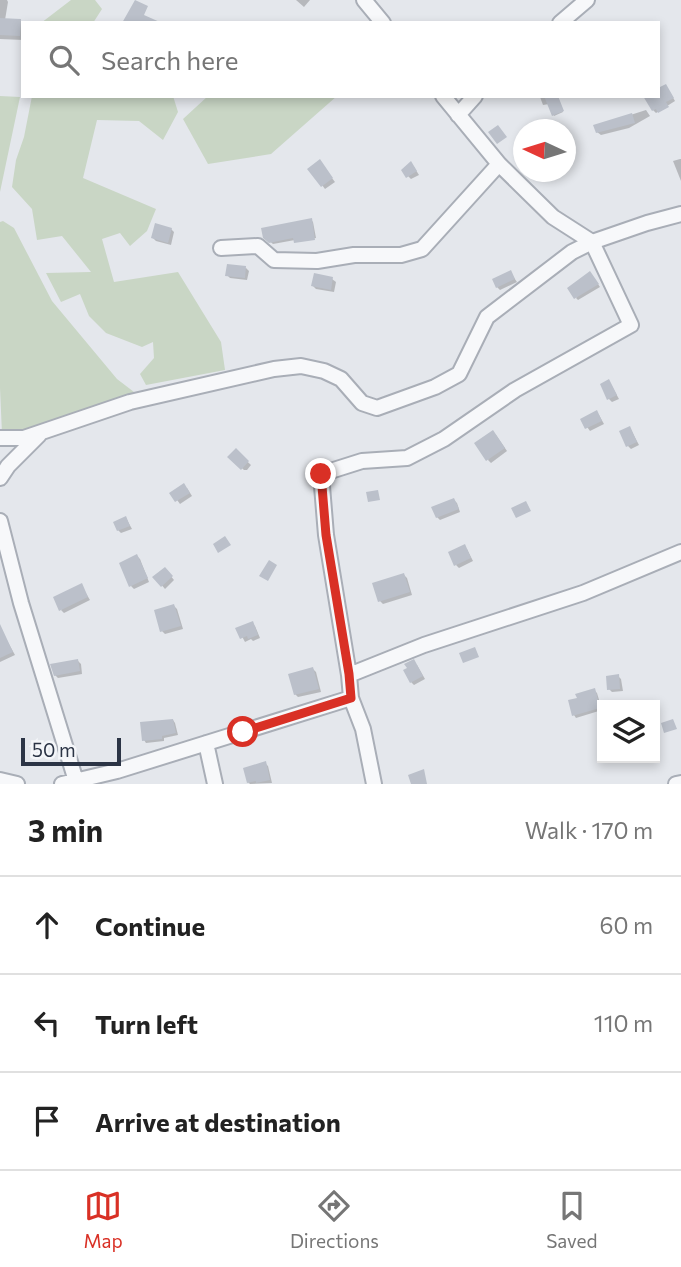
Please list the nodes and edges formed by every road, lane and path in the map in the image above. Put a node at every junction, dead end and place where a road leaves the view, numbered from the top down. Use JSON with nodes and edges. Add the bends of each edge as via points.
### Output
{"nodes":[{"id":1,"x":364,"y":0,"type":"edge"},
{"id":2,"x":587,"y":0,"type":"edge"},
{"id":3,"x":381,"y":21,"type":"edge"},
{"id":4,"x":562,"y":21,"type":"edge"},
{"id":5,"x":445,"y":98,"type":"edge"},
{"id":6,"x":473,"y":98,"type":"edge"},
{"id":7,"x":458,"y":115,"type":"junction"},
{"id":8,"x":499,"y":164,"type":"junction"},
{"id":9,"x":681,"y":214,"type":"edge"},
{"id":10,"x":593,"y":242,"type":"junction"},
{"id":11,"x":221,"y":248,"type":"dead end"},
{"id":12,"x":40,"y":434,"type":"junction"},
{"id":13,"x":0,"y":438,"type":"edge"},
{"id":14,"x":0,"y":478,"type":"edge"},
{"id":15,"x":0,"y":521,"type":"edge"},
{"id":16,"x":681,"y":552,"type":"edge"},
{"id":17,"x":349,"y":674,"type":"junction"},
{"id":18,"x":351,"y":698,"type":"junction"},
{"id":19,"x":206,"y":743,"type":"junction"},
{"id":20,"x":0,"y":780,"type":"edge"},
{"id":21,"x":69,"y":783,"type":"edge"},
{"id":22,"x":681,"y":783,"type":"edge"},
{"id":23,"x":17,"y":784,"type":"edge"},
{"id":24,"x":215,"y":784,"type":"edge"},
{"id":25,"x":374,"y":784,"type":"edge"},
{"id":26,"x":676,"y":784,"type":"edge"}],
"edges":[{"from":1,"to":3,"type":"street"},
{"from":2,"to":4,"type":"street"},
{"from":5,"to":7,"type":"street"},
{"from":6,"to":7,"type":"street"},
{"from":7,"to":8,"type":"street"},
{"from":8,"to":10,"type":"street","via":[[554,217]]},
{"from":8,"to":11,"type":"street","via":[[422,249],[401,255],[317,261],[274,260],[257,246]]},
{"from":9,"to":10,"type":"street"},
{"from":10,"to":12,"type":"street","via":[[572,252],[487,317],[459,374],[406,398],[377,408],[362,403],[341,379],[301,366],[130,402]]},
{"from":10,"to":17,"type":"street","via":[[631,326],[514,390],[444,439],[407,458],[362,461],[321,474],[326,535]]},
{"from":12,"to":13,"type":"street"},
{"from":12,"to":14,"type":"street"},
{"from":15,"to":21,"type":"street"},
{"from":16,"to":17,"type":"street","via":[[583,593]]},
{"from":17,"to":18,"type":"street"},
{"from":18,"to":19,"type":"street"},
{"from":18,"to":25,"type":"street","via":[[363,729]]},
{"from":19,"to":21,"type":"street"},
{"from":19,"to":24,"type":"street"},
{"from":20,"to":23,"type":"street"},
{"from":22,"to":26,"type":"street"}]}
